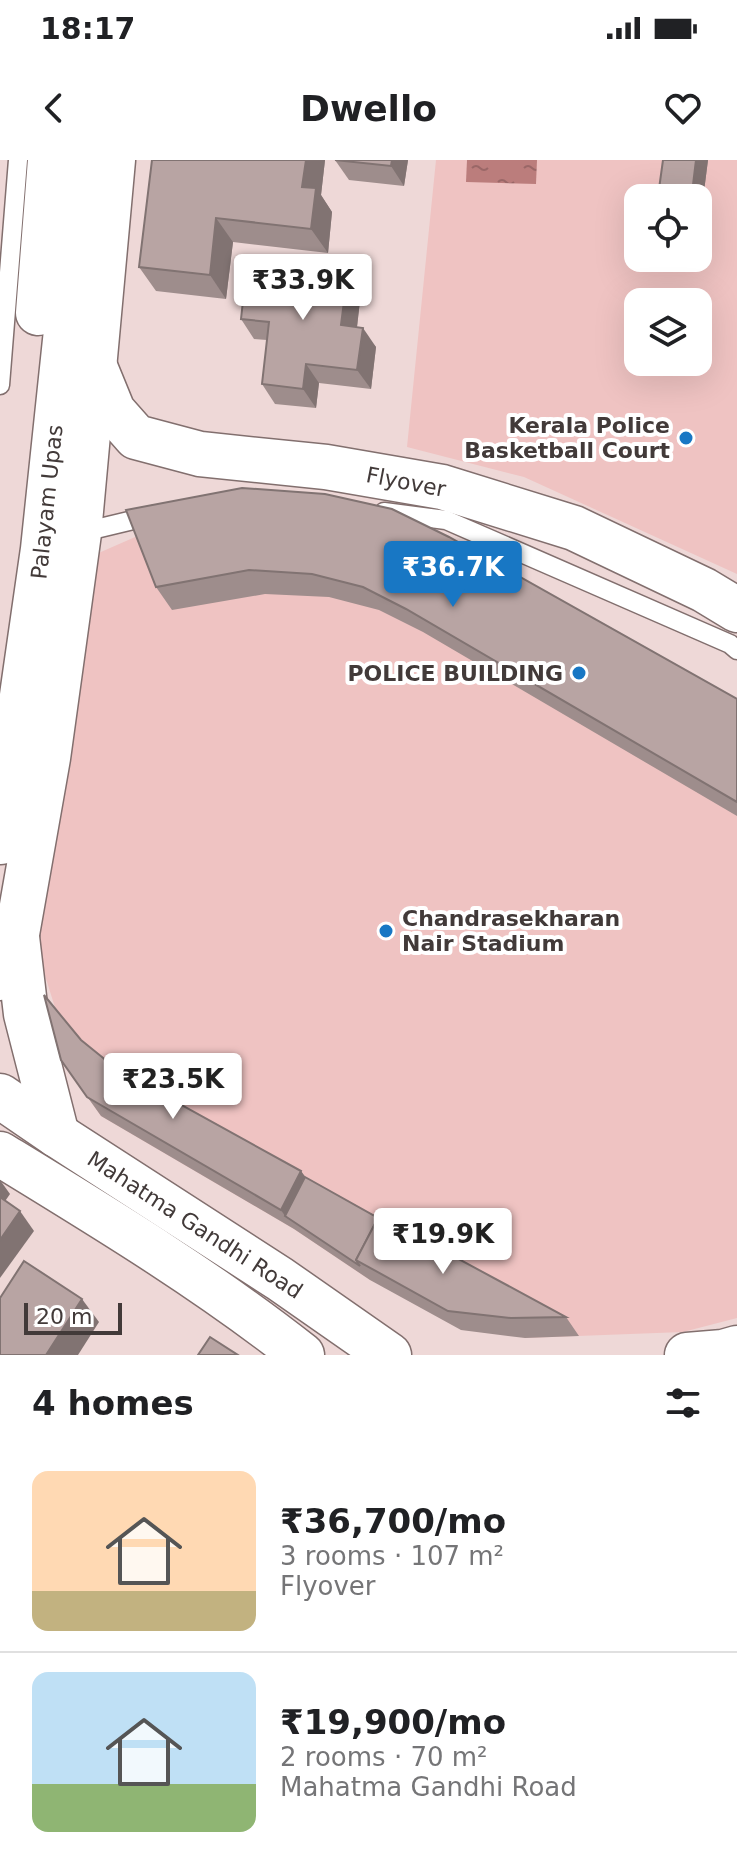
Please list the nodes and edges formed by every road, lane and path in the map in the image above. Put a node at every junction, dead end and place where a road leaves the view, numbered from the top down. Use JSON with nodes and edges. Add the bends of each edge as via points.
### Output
{"nodes":[{"id":1,"x":18,"y":160,"type":"edge"},
{"id":2,"x":50,"y":160,"type":"edge"},
{"id":3,"x":84,"y":160,"type":"edge"},
{"id":4,"x":113,"y":160,"type":"edge"},
{"id":5,"x":95,"y":367,"type":"junction"},
{"id":6,"x":0,"y":385,"type":"edge"},
{"id":7,"x":369,"y":510,"type":"edge"},
{"id":8,"x":169,"y":512,"type":"edge"},
{"id":9,"x":79,"y":533,"type":"junction"},
{"id":10,"x":737,"y":610,"type":"edge"},
{"id":11,"x":737,"y":650,"type":"edge"},
{"id":12,"x":0,"y":669,"type":"edge"},
{"id":13,"x":1,"y":842,"type":"edge"},
{"id":14,"x":17,"y":934,"type":"junction"},
{"id":15,"x":0,"y":978,"type":"edge"},
{"id":16,"x":0,"y":1096,"type":"edge"},
{"id":17,"x":57,"y":1135,"type":"junction"},
{"id":18,"x":0,"y":1154,"type":"edge"},
{"id":19,"x":737,"y":1348,"type":"edge"},
{"id":20,"x":302,"y":1355,"type":"edge"},
{"id":21,"x":389,"y":1355,"type":"edge"},
{"id":22,"x":687,"y":1355,"type":"edge"}],
"edges":[{"from":1,"to":6,"type":"lane"},
{"from":2,"to":12,"type":"main road","name":"Palayam Upas","via":[[17,543]]},
{"from":3,"to":13,"type":"main road","name":"Palayam Upas","via":[[43,549]]},
{"from":4,"to":5,"type":"main road"},
{"from":5,"to":9,"type":"main road"},
{"from":5,"to":10,"type":"main road","name":"Flyover","via":[[113,411],[136,437],[200,454],[326,467],[442,487],[574,528]]},
{"from":7,"to":11,"type":"lane","via":[[446,520]]},
{"from":8,"to":9,"type":"lane"},
{"from":9,"to":14,"type":"main road"},
{"from":14,"to":15,"type":"main road"},
{"from":14,"to":17,"type":"main road","via":[[26,1014]]},
{"from":16,"to":17,"type":"main road","name":"Mahatma Gandhi Road"},
{"from":17,"to":21,"type":"main road","name":"Mahatma Gandhi Road"},
{"from":18,"to":20,"type":"main road","name":"Mahatma Gandhi Road","via":[[135,1236]]},
{"from":19,"to":22,"type":"main road"}]}
